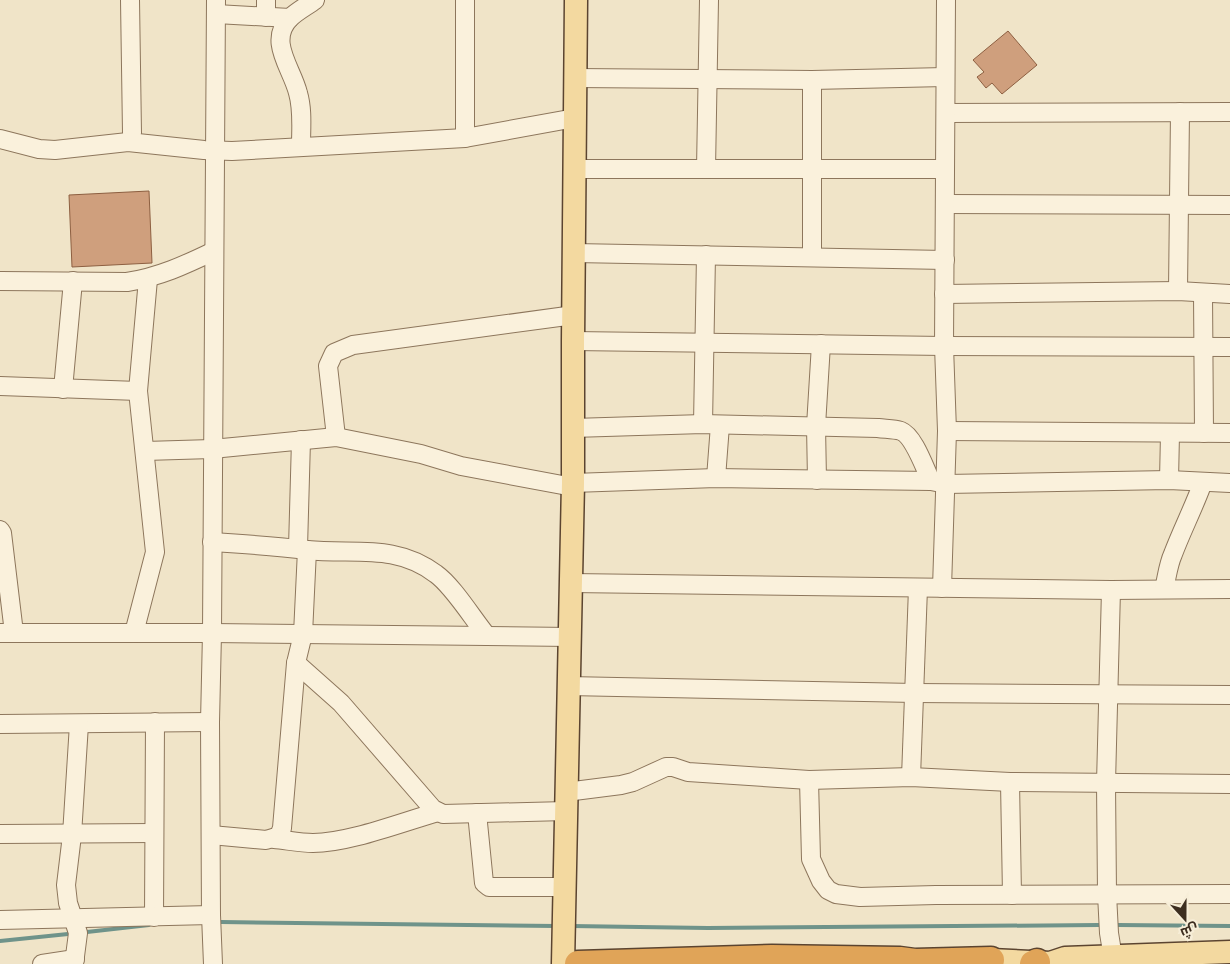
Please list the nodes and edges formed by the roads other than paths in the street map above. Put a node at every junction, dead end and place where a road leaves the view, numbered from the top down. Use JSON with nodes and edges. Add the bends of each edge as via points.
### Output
{"nodes":[{"id":1,"x":130,"y":0,"type":"edge"},
{"id":2,"x":315,"y":0,"type":"edge"},
{"id":3,"x":466,"y":0,"type":"edge"},
{"id":4,"x":576,"y":0,"type":"edge"},
{"id":5,"x":708,"y":0,"type":"edge"},
{"id":6,"x":946,"y":0,"type":"edge"},
{"id":7,"x":216,"y":7,"type":"edge"},
{"id":8,"x":266,"y":8,"type":"edge"},
{"id":9,"x":290,"y":18,"type":"junction"},
{"id":10,"x":945,"y":77,"type":"junction"},
{"id":11,"x":576,"y":78,"type":"junction"},
{"id":12,"x":707,"y":79,"type":"junction"},
{"id":13,"x":812,"y":80,"type":"junction"},
{"id":14,"x":1180,"y":112,"type":"junction"},
{"id":15,"x":1230,"y":112,"type":"edge"},
{"id":16,"x":946,"y":113,"type":"junction"},
{"id":17,"x":575,"y":118,"type":"junction"},
{"id":18,"x":132,"y":133,"type":"dead end"},
{"id":19,"x":465,"y":138,"type":"junction"},
{"id":20,"x":0,"y":139,"type":"edge"},
{"id":21,"x":301,"y":146,"type":"junction"},
{"id":22,"x":215,"y":150,"type":"junction"},
{"id":23,"x":575,"y":169,"type":"junction"},
{"id":24,"x":706,"y":169,"type":"junction"},
{"id":25,"x":812,"y":169,"type":"junction"},
{"id":26,"x":945,"y":169,"type":"junction"},
{"id":27,"x":945,"y":204,"type":"junction"},
{"id":28,"x":1180,"y":205,"type":"junction"},
{"id":29,"x":1230,"y":205,"type":"edge"},
{"id":30,"x":214,"y":251,"type":"junction"},
{"id":31,"x":574,"y":252,"type":"junction"},
{"id":32,"x":706,"y":255,"type":"junction"},
{"id":33,"x":812,"y":257,"type":"junction"},
{"id":34,"x":944,"y":260,"type":"junction"},
{"id":35,"x":148,"y":279,"type":"junction"},
{"id":36,"x":0,"y":280,"type":"edge"},
{"id":37,"x":73,"y":281,"type":"junction"},
{"id":38,"x":1178,"y":291,"type":"junction"},
{"id":39,"x":1203,"y":293,"type":"junction"},
{"id":40,"x":944,"y":294,"type":"junction"},
{"id":41,"x":1230,"y":294,"type":"edge"},
{"id":42,"x":574,"y":315,"type":"junction"},
{"id":43,"x":573,"y":341,"type":"junction"},
{"id":44,"x":705,"y":342,"type":"junction"},
{"id":45,"x":821,"y":344,"type":"junction"},
{"id":46,"x":944,"y":346,"type":"junction"},
{"id":47,"x":1230,"y":347,"type":"edge"},
{"id":48,"x":1203,"y":348,"type":"junction"},
{"id":49,"x":0,"y":386,"type":"edge"},
{"id":50,"x":63,"y":389,"type":"junction"},
{"id":51,"x":138,"y":391,"type":"junction"},
{"id":52,"x":712,"y":424,"type":"junction"},
{"id":53,"x":816,"y":426,"type":"junction"},
{"id":54,"x":573,"y":428,"type":"junction"},
{"id":55,"x":947,"y":431,"type":"junction"},
{"id":56,"x":1204,"y":433,"type":"junction"},
{"id":57,"x":1230,"y":433,"type":"edge"},
{"id":58,"x":1170,"y":434,"type":"junction"},
{"id":59,"x":336,"y":437,"type":"junction"},
{"id":60,"x":301,"y":440,"type":"junction"},
{"id":61,"x":212,"y":448,"type":"junction"},
{"id":62,"x":145,"y":451,"type":"junction"},
{"id":63,"x":716,"y":478,"type":"junction"},
{"id":64,"x":816,"y":480,"type":"junction"},
{"id":65,"x":1169,"y":480,"type":"junction"},
{"id":66,"x":939,"y":482,"type":"junction"},
{"id":67,"x":1203,"y":482,"type":"junction"},
{"id":68,"x":1230,"y":483,"type":"edge"},
{"id":69,"x":573,"y":485,"type":"junction"},
{"id":70,"x":0,"y":530,"type":"edge"},
{"id":71,"x":212,"y":542,"type":"junction"},
{"id":72,"x":303,"y":549,"type":"junction"},
{"id":73,"x":571,"y":583,"type":"junction"},
{"id":74,"x":918,"y":588,"type":"junction"},
{"id":75,"x":942,"y":588,"type":"junction"},
{"id":76,"x":1164,"y":588,"type":"junction"},
{"id":77,"x":1111,"y":590,"type":"junction"},
{"id":78,"x":1230,"y":590,"type":"edge"},
{"id":79,"x":134,"y":632,"type":"junction"},
{"id":80,"x":212,"y":632,"type":"junction"},
{"id":81,"x":7,"y":633,"type":"edge"},
{"id":82,"x":303,"y":634,"type":"junction"},
{"id":83,"x":487,"y":636,"type":"junction"},
{"id":84,"x":571,"y":637,"type":"junction"},
{"id":85,"x":296,"y":663,"type":"junction"},
{"id":86,"x":568,"y":686,"type":"junction"},
{"id":87,"x":915,"y":694,"type":"junction"},
{"id":88,"x":1108,"y":695,"type":"junction"},
{"id":89,"x":1230,"y":695,"type":"edge"},
{"id":90,"x":155,"y":722,"type":"junction"},
{"id":91,"x":210,"y":722,"type":"junction"},
{"id":92,"x":0,"y":724,"type":"edge"},
{"id":93,"x":79,"y":724,"type":"junction"},
{"id":94,"x":911,"y":777,"type":"junction"},
{"id":95,"x":809,"y":780,"type":"junction"},
{"id":96,"x":1010,"y":782,"type":"junction"},
{"id":97,"x":1106,"y":783,"type":"junction"},
{"id":98,"x":1230,"y":784,"type":"edge"},
{"id":99,"x":566,"y":802,"type":"junction"},
{"id":100,"x":438,"y":812,"type":"junction"},
{"id":101,"x":477,"y":813,"type":"junction"},
{"id":102,"x":154,"y":833,"type":"junction"},
{"id":103,"x":0,"y":834,"type":"edge"},
{"id":104,"x":72,"y":835,"type":"junction"},
{"id":105,"x":211,"y":835,"type":"junction"},
{"id":106,"x":274,"y":839,"type":"junction"},
{"id":107,"x":565,"y":888,"type":"junction"},
{"id":108,"x":1107,"y":894,"type":"junction"},
{"id":109,"x":1230,"y":894,"type":"edge"},
{"id":110,"x":1012,"y":895,"type":"junction"},
{"id":111,"x":211,"y":916,"type":"junction"},
{"id":112,"x":154,"y":917,"type":"junction"},
{"id":113,"x":72,"y":918,"type":"junction"},
{"id":114,"x":0,"y":920,"type":"edge"},
{"id":115,"x":1230,"y":952,"type":"edge"},
{"id":116,"x":982,"y":958,"type":"edge"},
{"id":117,"x":1065,"y":958,"type":"junction"},
{"id":118,"x":1113,"y":960,"type":"edge"},
{"id":119,"x":773,"y":961,"type":"edge"},
{"id":120,"x":75,"y":962,"type":"edge"},
{"id":121,"x":706,"y":962,"type":"edge"},
{"id":122,"x":906,"y":962,"type":"edge"},
{"id":123,"x":1035,"y":963,"type":"edge"},
{"id":124,"x":42,"y":964,"type":"edge"},
{"id":125,"x":213,"y":964,"type":"edge"},
{"id":126,"x":563,"y":964,"type":"edge"},
{"id":127,"x":578,"y":964,"type":"edge"}],
"edges":[{"from":1,"to":18,"type":"street"},
{"from":2,"to":9,"type":"street"},
{"from":3,"to":19,"type":"street"},
{"from":4,"to":11,"type":"main road"},
{"from":5,"to":12,"type":"street"},
{"from":6,"to":10,"type":"street"},
{"from":7,"to":8,"type":"street"},
{"from":7,"to":22,"type":"street"},
{"from":8,"to":9,"type":"street"},
{"from":9,"to":21,"type":"street","via":[[280,42],[301,104]]},
{"from":10,"to":13,"type":"street"},
{"from":10,"to":16,"type":"street"},
{"from":11,"to":12,"type":"street"},
{"from":11,"to":17,"type":"main road"},
{"from":12,"to":13,"type":"street"},
{"from":12,"to":24,"type":"street"},
{"from":13,"to":25,"type":"street"},
{"from":14,"to":15,"type":"street"},
{"from":14,"to":16,"type":"street"},
{"from":14,"to":28,"type":"street"},
{"from":16,"to":26,"type":"street"},
{"from":17,"to":19,"type":"street"},
{"from":17,"to":23,"type":"main road"},
{"from":19,"to":21,"type":"street"},
{"from":20,"to":22,"type":"street","via":[[55,150],[128,142]]},
{"from":21,"to":22,"type":"street"},
{"from":22,"to":30,"type":"street"},
{"from":23,"to":24,"type":"street"},
{"from":23,"to":31,"type":"main road"},
{"from":24,"to":25,"type":"street"},
{"from":25,"to":26,"type":"street"},
{"from":25,"to":33,"type":"street"},
{"from":26,"to":27,"type":"street"},
{"from":27,"to":28,"type":"street"},
{"from":27,"to":34,"type":"street"},
{"from":28,"to":29,"type":"street"},
{"from":28,"to":38,"type":"street"},
{"from":30,"to":35,"type":"street"},
{"from":30,"to":61,"type":"street"},
{"from":31,"to":32,"type":"street"},
{"from":31,"to":42,"type":"main road"},
{"from":32,"to":33,"type":"street"},
{"from":32,"to":44,"type":"street"},
{"from":33,"to":34,"type":"street"},
{"from":34,"to":40,"type":"street"},
{"from":35,"to":37,"type":"street"},
{"from":35,"to":51,"type":"street"},
{"from":36,"to":37,"type":"street"},
{"from":37,"to":50,"type":"street"},
{"from":38,"to":39,"type":"street"},
{"from":38,"to":40,"type":"street"},
{"from":39,"to":41,"type":"street"},
{"from":39,"to":48,"type":"street"},
{"from":40,"to":46,"type":"street"},
{"from":42,"to":43,"type":"main road"},
{"from":42,"to":59,"type":"street","via":[[353,345],[334,353],[328,366]]},
{"from":43,"to":44,"type":"street"},
{"from":43,"to":54,"type":"main road"},
{"from":44,"to":45,"type":"street"},
{"from":44,"to":52,"type":"street"},
{"from":45,"to":46,"type":"street"},
{"from":45,"to":53,"type":"street"},
{"from":46,"to":48,"type":"street"},
{"from":46,"to":55,"type":"street"},
{"from":47,"to":48,"type":"street"},
{"from":48,"to":56,"type":"street"},
{"from":49,"to":50,"type":"street"},
{"from":50,"to":51,"type":"street"},
{"from":51,"to":62,"type":"street"},
{"from":52,"to":53,"type":"street"},
{"from":52,"to":54,"type":"street"},
{"from":52,"to":63,"type":"street"},
{"from":53,"to":64,"type":"street"},
{"from":53,"to":66,"type":"street","via":[[878,428],[907,434]]},
{"from":54,"to":69,"type":"main road"},
{"from":55,"to":58,"type":"street"},
{"from":55,"to":66,"type":"street"},
{"from":56,"to":57,"type":"street"},
{"from":56,"to":58,"type":"street"},
{"from":58,"to":65,"type":"street"},
{"from":59,"to":60,"type":"street"},
{"from":59,"to":69,"type":"street","via":[[420,454],[460,466]]},
{"from":60,"to":61,"type":"street"},
{"from":60,"to":72,"type":"street"},
{"from":61,"to":62,"type":"street"},
{"from":61,"to":71,"type":"street"},
{"from":62,"to":79,"type":"street","via":[[155,552]]},
{"from":63,"to":64,"type":"street"},
{"from":63,"to":69,"type":"street"},
{"from":64,"to":66,"type":"street"},
{"from":65,"to":66,"type":"street"},
{"from":65,"to":67,"type":"street"},
{"from":66,"to":75,"type":"street"},
{"from":67,"to":68,"type":"street"},
{"from":67,"to":76,"type":"street","via":[[1172,557]]},
{"from":69,"to":73,"type":"main road"},
{"from":70,"to":81,"type":"street"},
{"from":71,"to":72,"type":"street"},
{"from":71,"to":80,"type":"street"},
{"from":72,"to":82,"type":"street"},
{"from":72,"to":83,"type":"street","via":[[392,553],[416,562],[442,579]]},
{"from":73,"to":74,"type":"street"},
{"from":73,"to":84,"type":"main road"},
{"from":74,"to":75,"type":"street"},
{"from":74,"to":87,"type":"street"},
{"from":75,"to":77,"type":"street"},
{"from":76,"to":77,"type":"street"},
{"from":76,"to":78,"type":"street"},
{"from":77,"to":88,"type":"street"},
{"from":79,"to":80,"type":"street"},
{"from":79,"to":81,"type":"street"},
{"from":80,"to":82,"type":"street"},
{"from":80,"to":91,"type":"street"},
{"from":82,"to":83,"type":"street"},
{"from":82,"to":85,"type":"street"},
{"from":83,"to":84,"type":"street"},
{"from":84,"to":86,"type":"main road"},
{"from":85,"to":100,"type":"street","via":[[341,703]]},
{"from":85,"to":106,"type":"street","via":[[282,828]]},
{"from":86,"to":87,"type":"street"},
{"from":86,"to":99,"type":"main road"},
{"from":87,"to":88,"type":"street"},
{"from":87,"to":94,"type":"street"},
{"from":88,"to":89,"type":"street"},
{"from":88,"to":97,"type":"street"},
{"from":90,"to":91,"type":"street"},
{"from":90,"to":93,"type":"street"},
{"from":90,"to":102,"type":"street"},
{"from":91,"to":105,"type":"street"},
{"from":92,"to":93,"type":"street"},
{"from":93,"to":104,"type":"street"},
{"from":94,"to":95,"type":"street"},
{"from":94,"to":96,"type":"street"},
{"from":95,"to":99,"type":"street","via":[[688,772],[666,767],[633,782]]},
{"from":95,"to":110,"type":"street","via":[[811,859],[828,890],[860,897]]},
{"from":96,"to":97,"type":"street"},
{"from":96,"to":110,"type":"street"},
{"from":97,"to":98,"type":"street"},
{"from":97,"to":108,"type":"street"},
{"from":99,"to":101,"type":"street"},
{"from":99,"to":107,"type":"main road"},
{"from":100,"to":101,"type":"street"},
{"from":100,"to":106,"type":"street","via":[[327,841],[313,843]]},
{"from":101,"to":107,"type":"street","via":[[486,886]]},
{"from":102,"to":104,"type":"street"},
{"from":102,"to":112,"type":"street"},
{"from":103,"to":104,"type":"street"},
{"from":104,"to":113,"type":"street","via":[[66,885]]},
{"from":105,"to":106,"type":"street"},
{"from":105,"to":111,"type":"street"},
{"from":107,"to":126,"type":"main road"},
{"from":108,"to":109,"type":"street"},
{"from":108,"to":110,"type":"street"},
{"from":108,"to":118,"type":"street"},
{"from":111,"to":112,"type":"street"},
{"from":111,"to":125,"type":"street"},
{"from":112,"to":113,"type":"street"},
{"from":113,"to":114,"type":"street"},
{"from":113,"to":120,"type":"street","via":[[78,933]]},
{"from":115,"to":118,"type":"main road"},
{"from":116,"to":117,"type":"main road","via":[[1052,953]]},
{"from":116,"to":122,"type":"highway"},
{"from":116,"to":123,"type":"main road"},
{"from":117,"to":118,"type":"main road"},
{"from":117,"to":123,"type":"main road"},
{"from":119,"to":121,"type":"highway"},
{"from":119,"to":122,"type":"highway"},
{"from":120,"to":124,"type":"street"},
{"from":121,"to":127,"type":"highway"}]}
